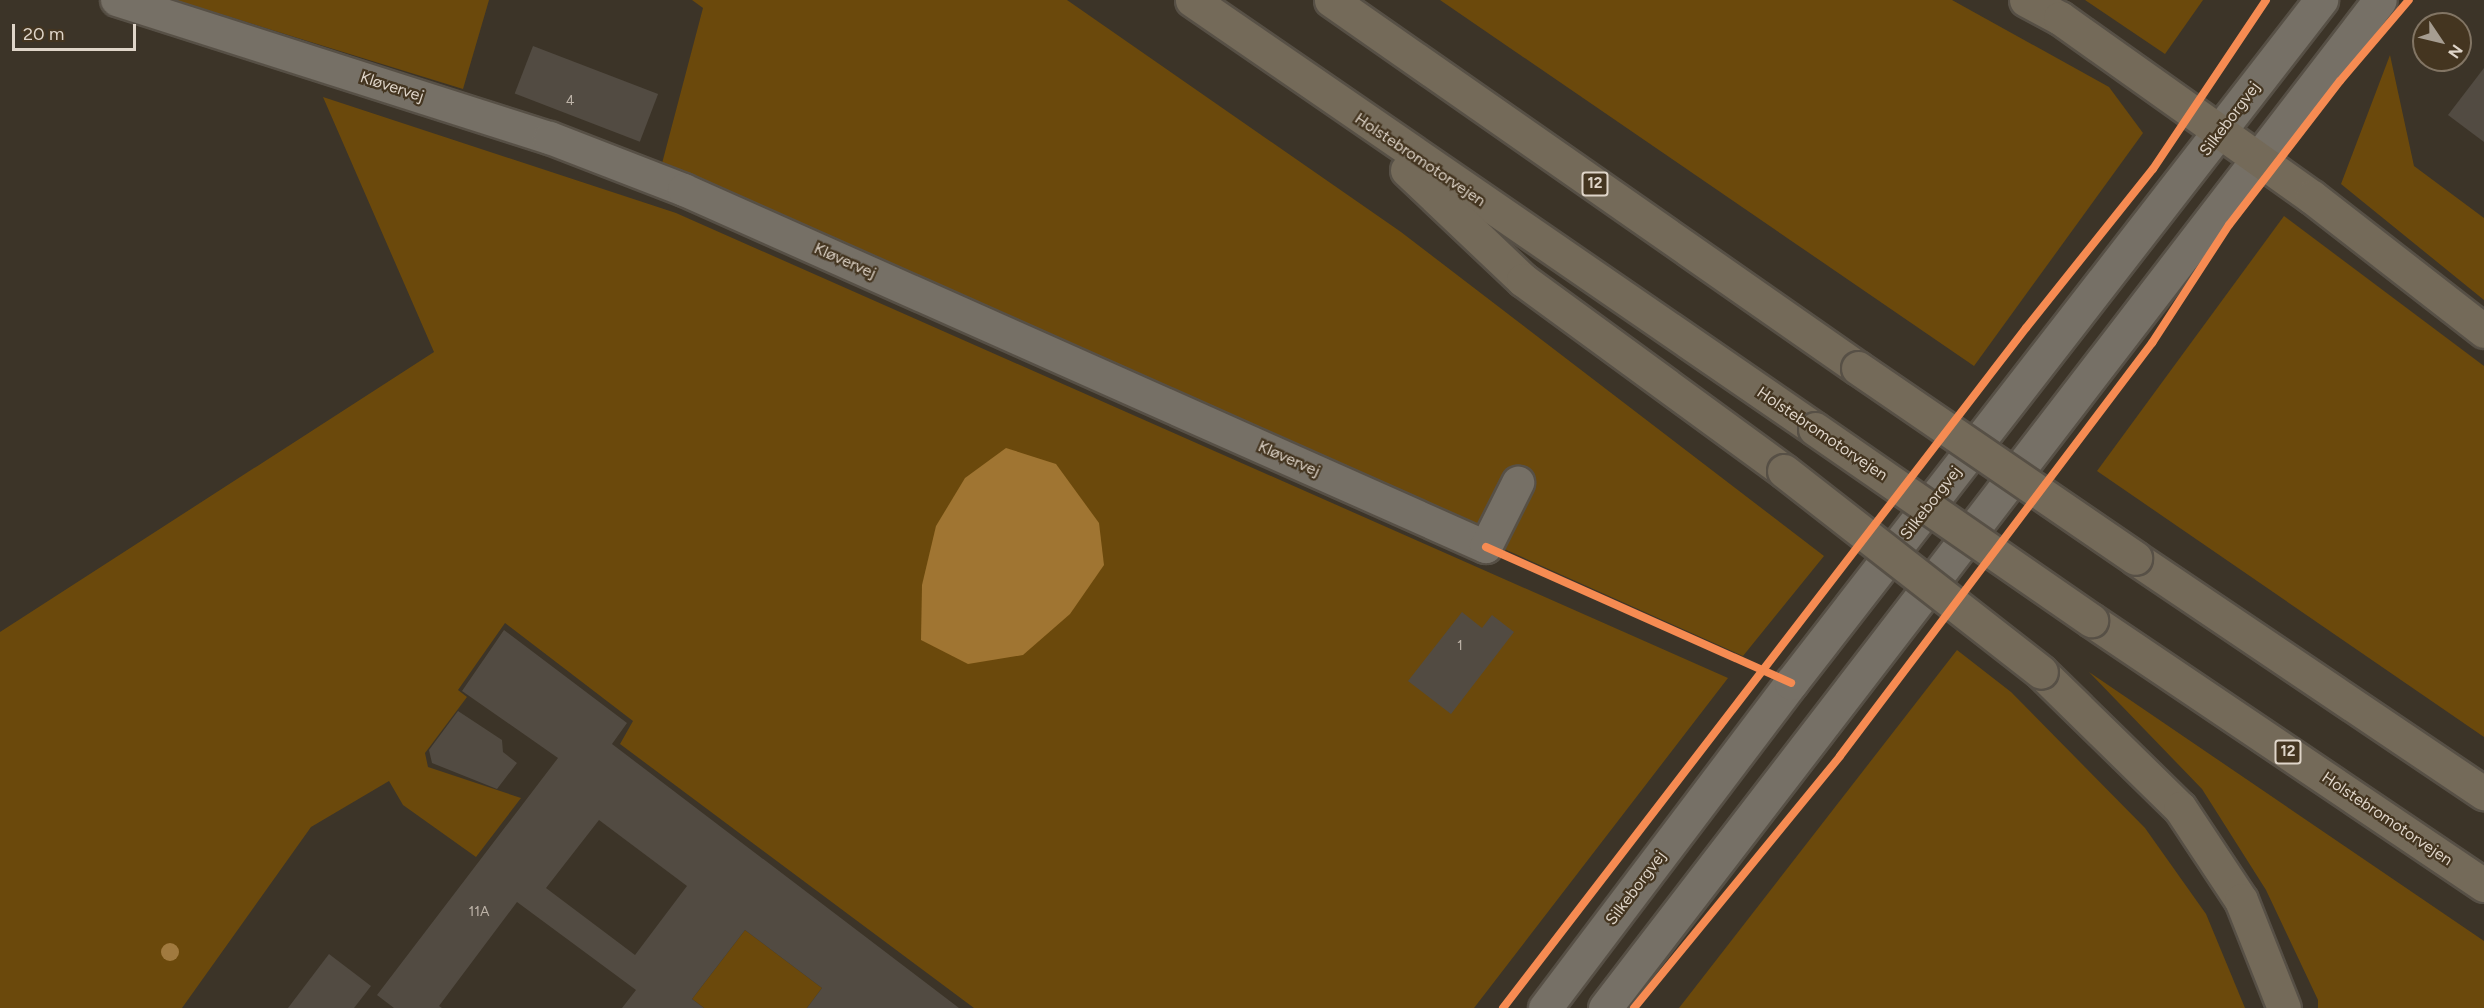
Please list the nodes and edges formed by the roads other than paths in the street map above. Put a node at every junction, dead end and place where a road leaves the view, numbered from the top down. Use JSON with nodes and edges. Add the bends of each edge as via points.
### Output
{"nodes":[{"id":1,"x":117,"y":0,"type":"edge"},
{"id":2,"x":1192,"y":0,"type":"edge"},
{"id":3,"x":1331,"y":0,"type":"edge"},
{"id":4,"x":2026,"y":0,"type":"edge"},
{"id":5,"x":2320,"y":0,"type":"edge"},
{"id":6,"x":2380,"y":0,"type":"edge"},
{"id":7,"x":1334,"y":101,"type":"junction"},
{"id":8,"x":2220,"y":132,"type":"junction"},
{"id":9,"x":2257,"y":158,"type":"junction"},
{"id":10,"x":2484,"y":331,"type":"edge"},
{"id":11,"x":1518,"y":483,"type":"dead end"},
{"id":12,"x":2484,"y":793,"type":"edge"},
{"id":13,"x":2484,"y":885,"type":"edge"},
{"id":14,"x":1545,"y":1008,"type":"edge"},
{"id":15,"x":1605,"y":1008,"type":"edge"},
{"id":16,"x":2284,"y":1008,"type":"edge"}],
"edges":[{"from":1,"to":11,"type":"street","name":"Kløvervej","via":[[550,138],[684,190],[1486,547]]},
{"from":2,"to":7,"type":"highway","name":"Holstebromotorvejen","number":"12"},
{"from":3,"to":12,"type":"highway","number":"12","bridge":true,"via":[[1858,368]]},
{"from":4,"to":8,"type":"highway","via":[[2060,18]]},
{"from":5,"to":8,"type":"main road","name":"Silkeborgvej"},
{"from":6,"to":9,"type":"main road"},
{"from":7,"to":13,"type":"highway","name":"Holstebromotorvejen","number":"12","bridge":true},
{"from":7,"to":16,"type":"highway","bridge":true,"via":[[1523,279],[1784,471],[2041,672],[2180,808],[2241,900]]},
{"from":8,"to":9,"type":"highway"},
{"from":8,"to":14,"type":"main road","name":"Silkeborgvej","via":[[1791,683]]},
{"from":9,"to":10,"type":"highway"},
{"from":9,"to":15,"type":"main road"}]}
